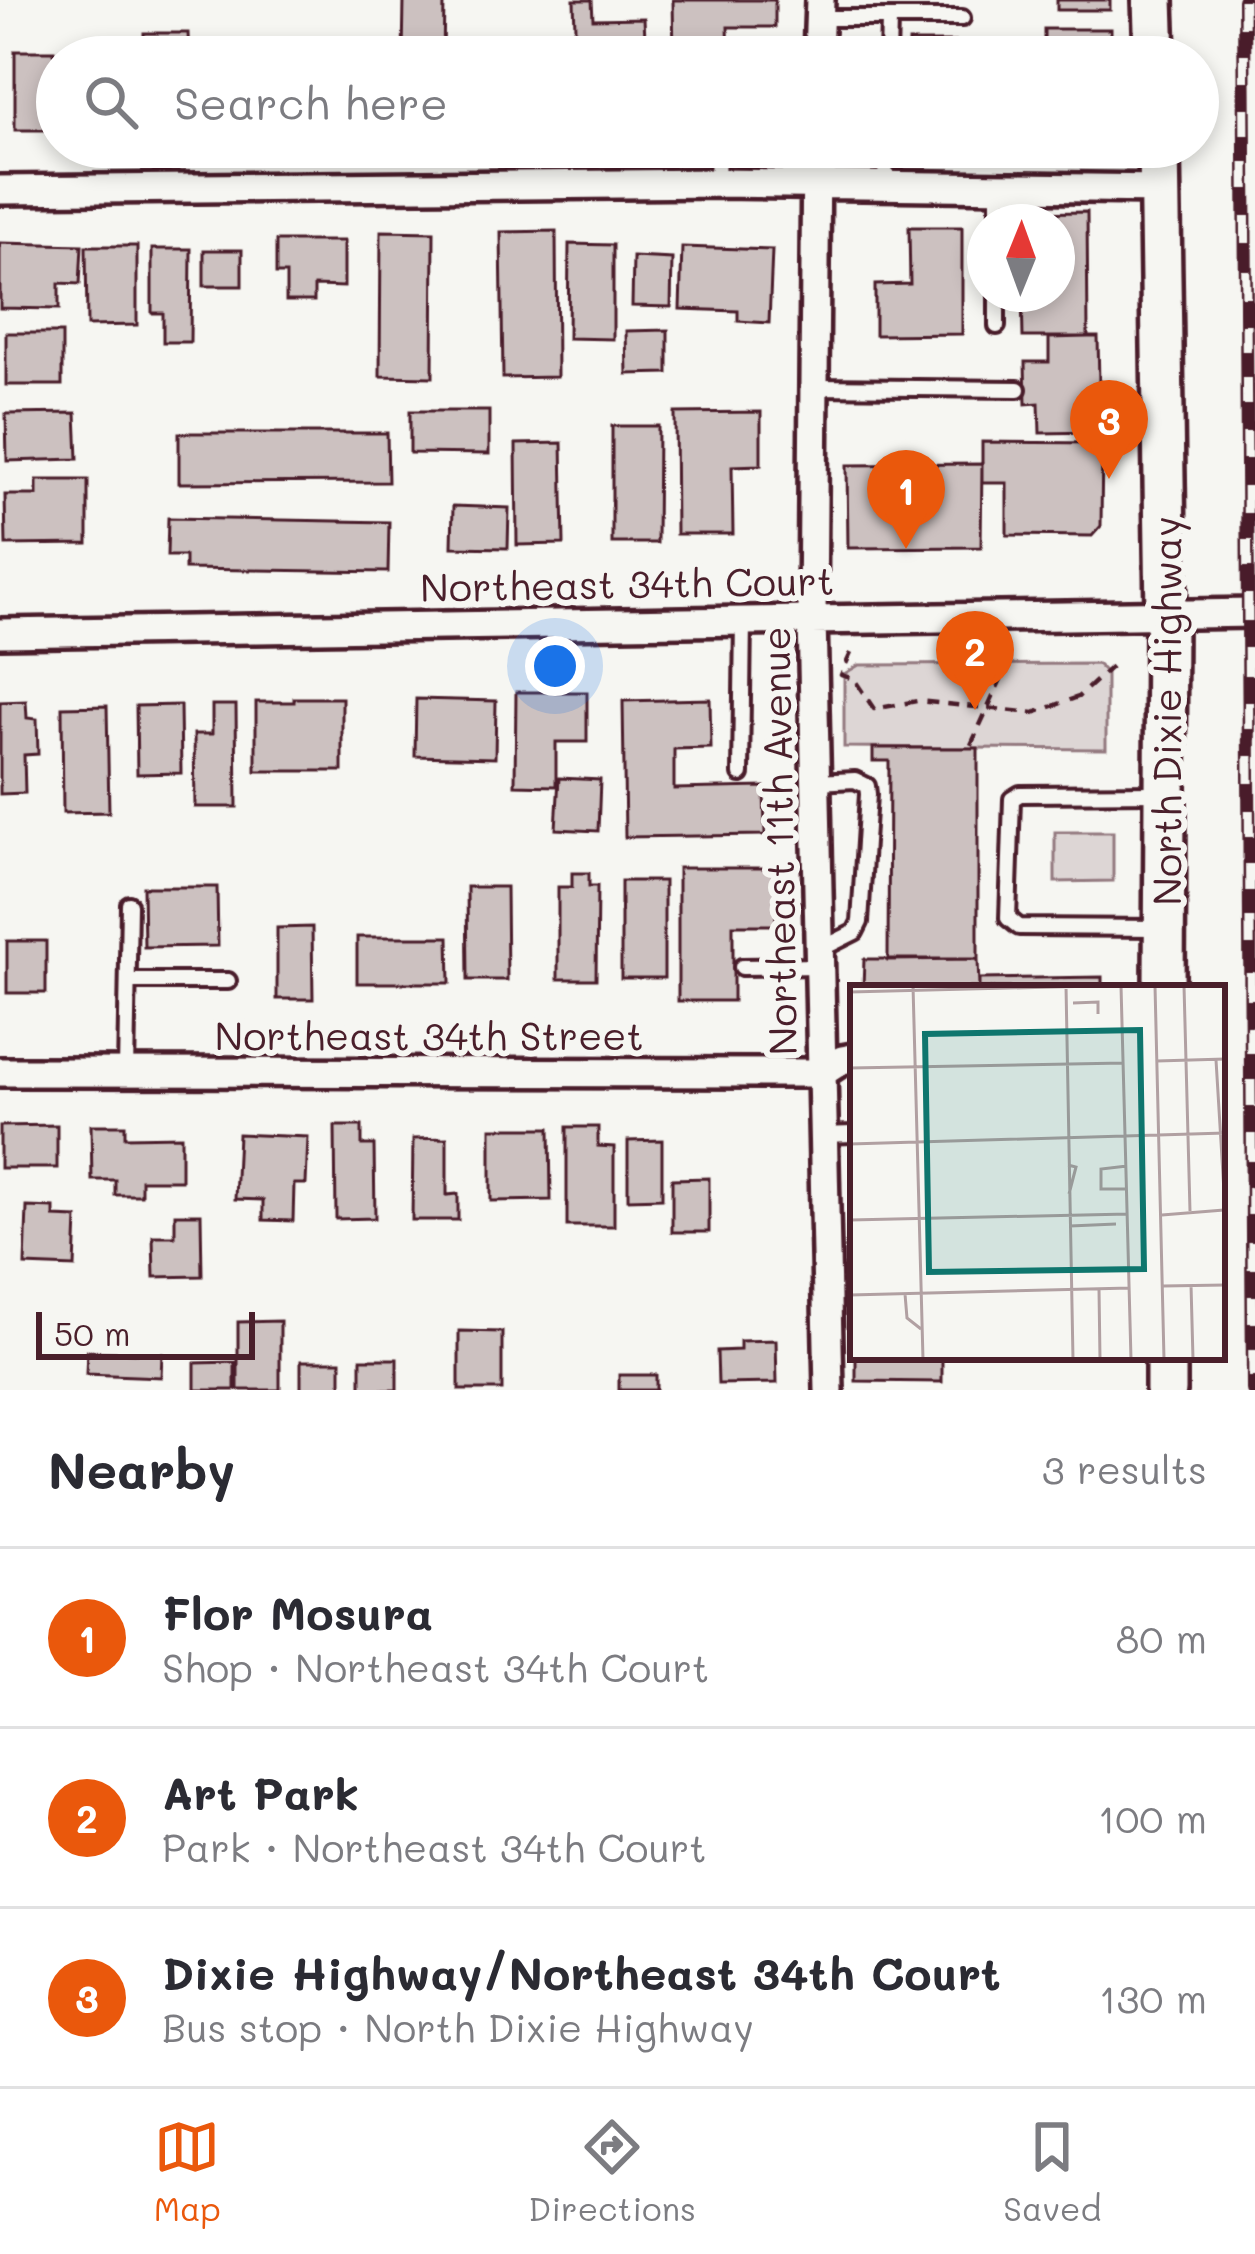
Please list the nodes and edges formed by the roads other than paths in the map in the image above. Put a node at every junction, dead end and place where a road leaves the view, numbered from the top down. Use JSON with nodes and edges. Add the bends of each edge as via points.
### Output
{"nodes":[{"id":1,"x":1153,"y":0,"type":"edge"},
{"id":2,"x":820,"y":9,"type":"edge"},
{"id":3,"x":962,"y":18,"type":"dead end"},
{"id":4,"x":889,"y":20,"type":"junction"},
{"id":5,"x":889,"y":36,"type":"edge"},
{"id":6,"x":1154,"y":36,"type":"edge"},
{"id":7,"x":717,"y":168,"type":"edge"},
{"id":8,"x":815,"y":168,"type":"edge"},
{"id":9,"x":885,"y":168,"type":"edge"},
{"id":10,"x":1160,"y":168,"type":"edge"},
{"id":11,"x":717,"y":183,"type":"junction"},
{"id":12,"x":815,"y":187,"type":"junction"},
{"id":13,"x":885,"y":188,"type":"junction"},
{"id":14,"x":998,"y":189,"type":"junction"},
{"id":15,"x":1160,"y":189,"type":"junction"},
{"id":16,"x":0,"y":190,"type":"edge"},
{"id":17,"x":998,"y":204,"type":"edge"},
{"id":18,"x":997,"y":312,"type":"edge"},
{"id":19,"x":997,"y":326,"type":"dead end"},
{"id":20,"x":814,"y":387,"type":"junction"},
{"id":21,"x":1018,"y":389,"type":"dead end"},
{"id":22,"x":1166,"y":613,"type":"junction"},
{"id":23,"x":1255,"y":613,"type":"edge"},
{"id":24,"x":812,"y":618,"type":"junction"},
{"id":25,"x":743,"y":620,"type":"junction"},
{"id":26,"x":0,"y":633,"type":"edge"},
{"id":27,"x":742,"y":774,"type":"dead end"},
{"id":28,"x":817,"y":782,"type":"junction"},
{"id":29,"x":1166,"y":794,"type":"junction"},
{"id":30,"x":129,"y":904,"type":"dead end"},
{"id":31,"x":1165,"y":928,"type":"junction"},
{"id":32,"x":821,"y":957,"type":"junction"},
{"id":33,"x":742,"y":967,"type":"dead end"},
{"id":34,"x":129,"y":981,"type":"junction"},
{"id":35,"x":228,"y":981,"type":"dead end"},
{"id":36,"x":1164,"y":985,"type":"edge"},
{"id":37,"x":850,"y":1059,"type":"edge"},
{"id":38,"x":0,"y":1072,"type":"edge"},
{"id":39,"x":822,"y":1073,"type":"junction"},
{"id":40,"x":126,"y":1074,"type":"junction"},
{"id":41,"x":824,"y":1135,"type":"junction"},
{"id":42,"x":850,"y":1135,"type":"edge"},
{"id":43,"x":830,"y":1390,"type":"edge"}],
"edges":[{"from":1,"to":6,"type":"main road"},
{"from":2,"to":4,"type":"lane"},
{"from":3,"to":4,"type":"lane"},
{"from":4,"to":5,"type":"lane"},
{"from":7,"to":11,"type":"lane"},
{"from":8,"to":12,"type":"street","name":"Northeast 11th Avenue"},
{"from":9,"to":13,"type":"lane"},
{"from":10,"to":15,"type":"main road","name":"North Dixie Highway"},
{"from":11,"to":12,"type":"street"},
{"from":11,"to":16,"type":"street"},
{"from":12,"to":13,"type":"street"},
{"from":12,"to":20,"type":"street","name":"Northeast 11th Avenue"},
{"from":13,"to":14,"type":"street"},
{"from":14,"to":15,"type":"street"},
{"from":14,"to":17,"type":"lane"},
{"from":15,"to":22,"type":"main road","name":"North Dixie Highway"},
{"from":18,"to":19,"type":"lane"},
{"from":20,"to":21,"type":"lane"},
{"from":20,"to":24,"type":"street","name":"Northeast 11th Avenue"},
{"from":22,"to":23,"type":"street","name":"Northeast 34th Court"},
{"from":22,"to":24,"type":"street","name":"Northeast 34th Court"},
{"from":22,"to":29,"type":"main road","name":"North Dixie Highway"},
{"from":24,"to":25,"type":"street","name":"Northeast 34th Court"},
{"from":24,"to":28,"type":"street","name":"Northeast 11th Avenue"},
{"from":25,"to":26,"type":"street","name":"Northeast 34th Court"},
{"from":25,"to":27,"type":"lane"},
{"from":28,"to":32,"type":"street","name":"Northeast 11th Avenue"},
{"from":28,"to":32,"type":"lane","via":[[855,780],[868,794],[860,922]]},
{"from":29,"to":31,"type":"main road","name":"North Dixie Highway"},
{"from":29,"to":31,"type":"lane","via":[[1012,800],[1008,918],[1019,926]]},
{"from":30,"to":34,"type":"lane"},
{"from":31,"to":36,"type":"main road","name":"North Dixie Highway"},
{"from":32,"to":33,"type":"lane"},
{"from":32,"to":39,"type":"street","name":"Northeast 11th Avenue"},
{"from":34,"to":35,"type":"lane"},
{"from":34,"to":40,"type":"lane"},
{"from":37,"to":39,"type":"street","name":"Northeast 34th Street"},
{"from":38,"to":40,"type":"street","name":"Northeast 34th Street"},
{"from":39,"to":40,"type":"street","name":"Northeast 34th Street"},
{"from":39,"to":41,"type":"street","name":"Northeast 11th Avenue"},
{"from":41,"to":42,"type":"lane"},
{"from":41,"to":43,"type":"street","name":"Northeast 11th Avenue"}]}
